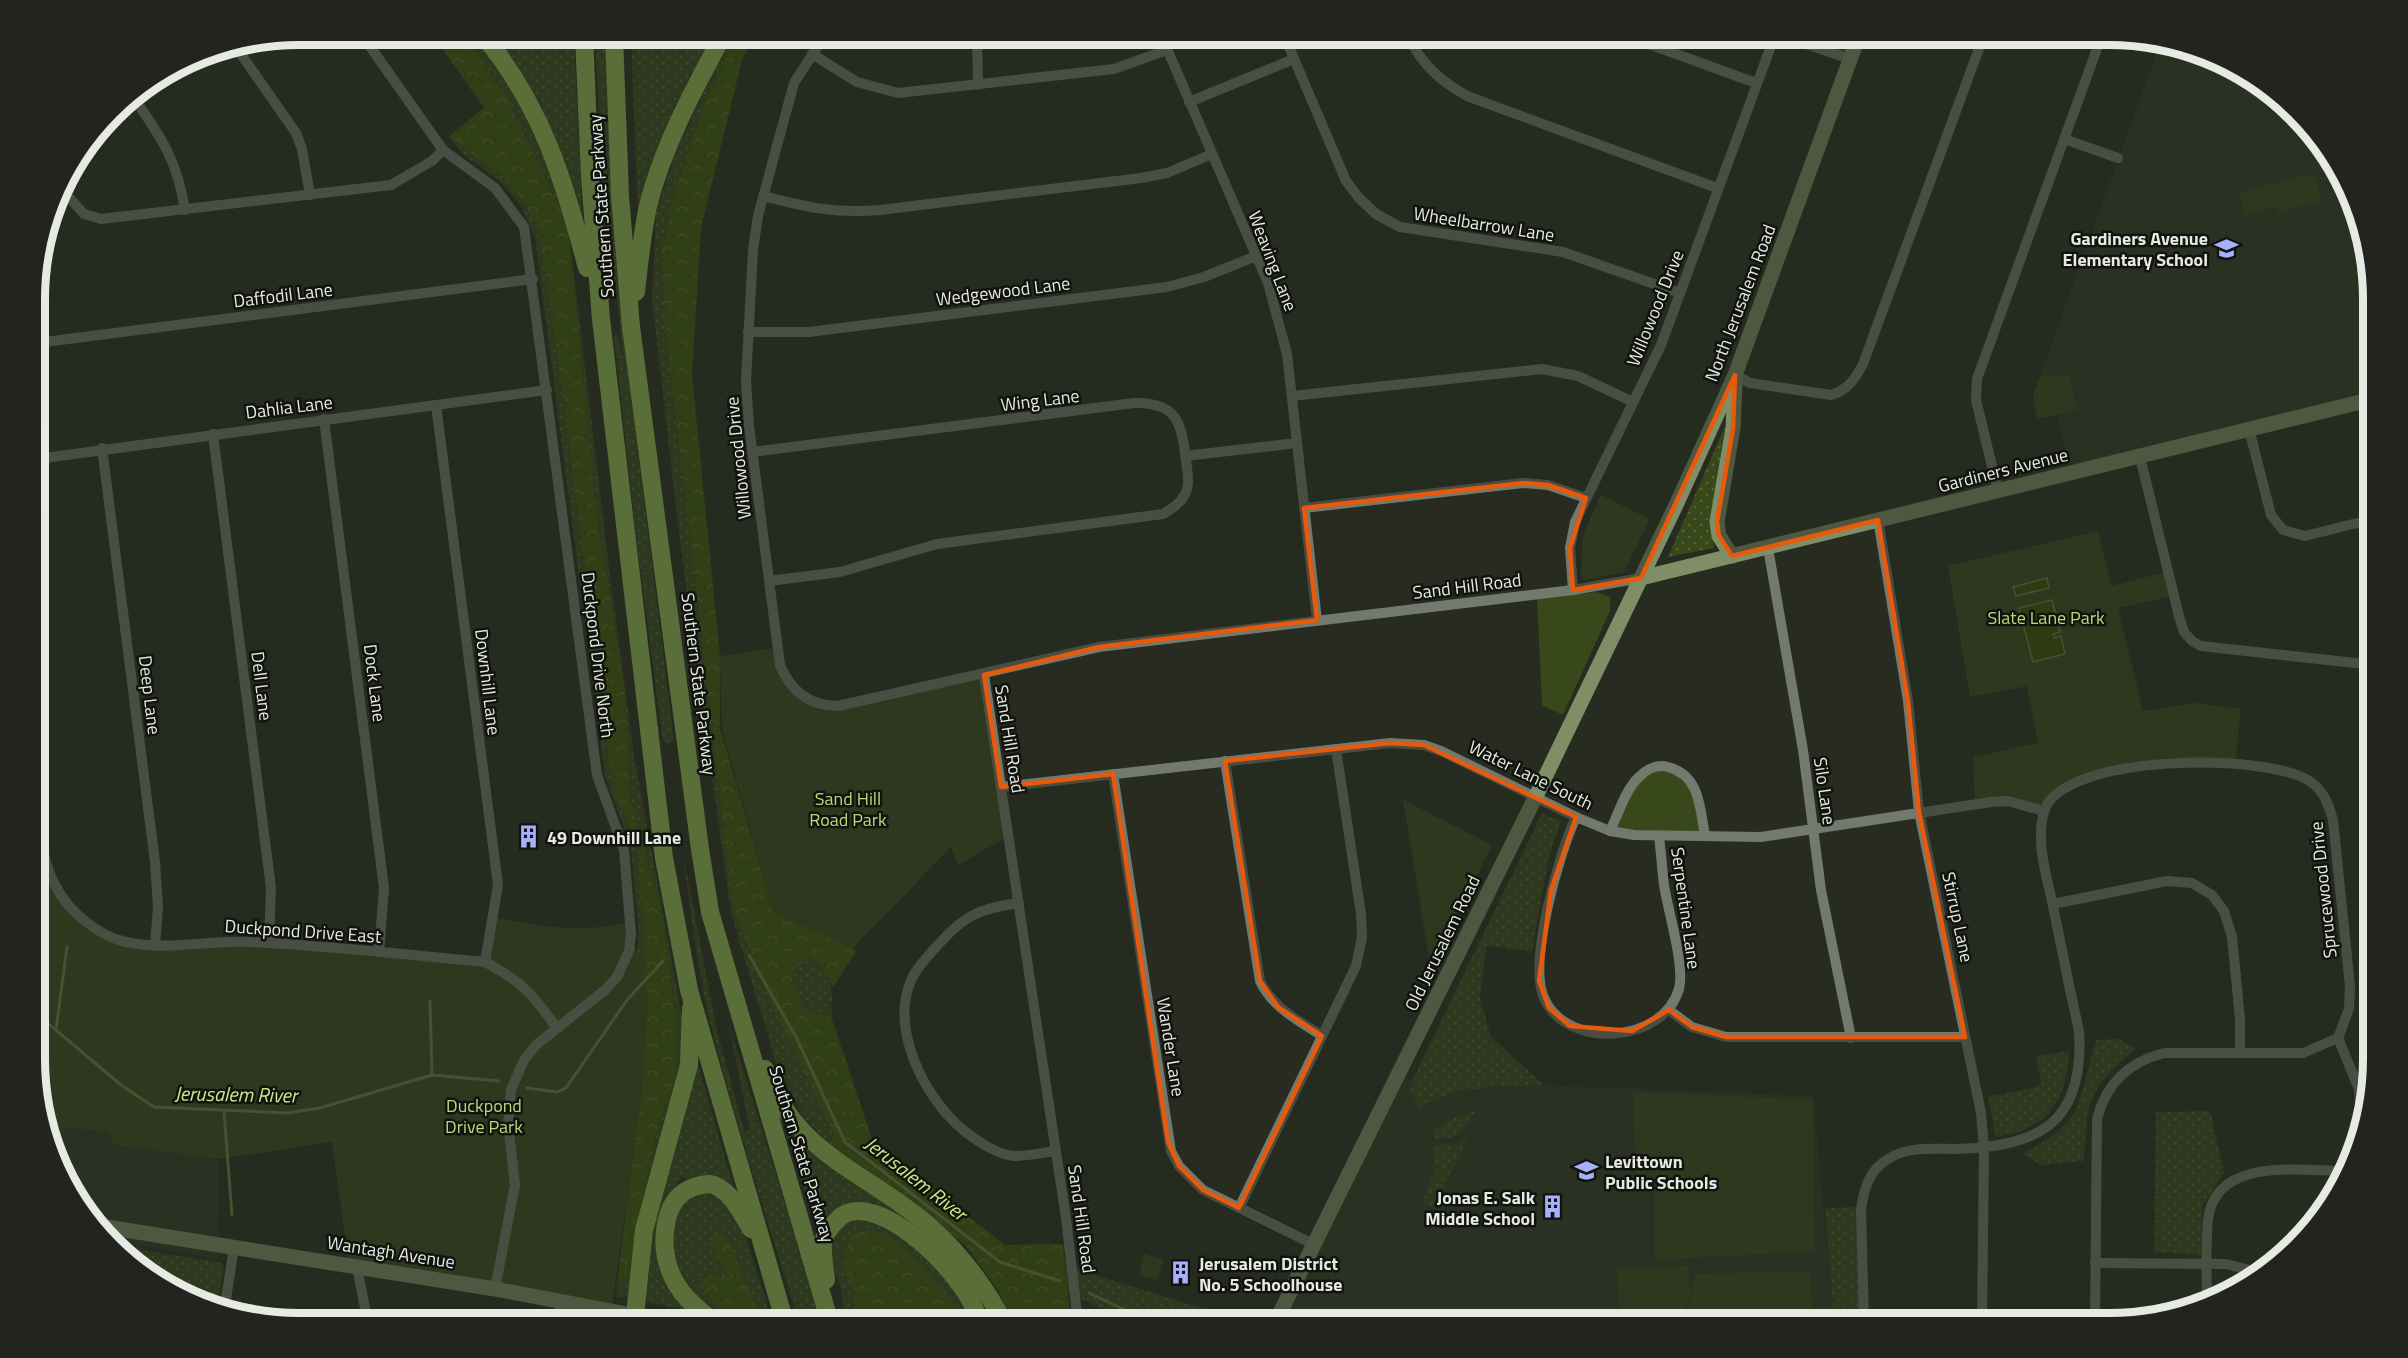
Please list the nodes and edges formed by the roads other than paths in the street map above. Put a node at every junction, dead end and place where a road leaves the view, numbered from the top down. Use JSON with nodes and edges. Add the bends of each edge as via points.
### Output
{"nodes":[{"id":1,"x":370,"y":45,"type":"edge"},
{"id":2,"x":491,"y":45,"type":"edge"},
{"id":3,"x":584,"y":45,"type":"edge"},
{"id":4,"x":614,"y":45,"type":"edge"},
{"id":5,"x":718,"y":45,"type":"edge"},
{"id":6,"x":818,"y":45,"type":"edge"},
{"id":7,"x":976,"y":45,"type":"edge"},
{"id":8,"x":1165,"y":45,"type":"edge"},
{"id":9,"x":1288,"y":45,"type":"edge"},
{"id":10,"x":1414,"y":45,"type":"edge"},
{"id":11,"x":1654,"y":45,"type":"edge"},
{"id":12,"x":1770,"y":45,"type":"edge"},
{"id":13,"x":1811,"y":45,"type":"edge"},
{"id":14,"x":1855,"y":45,"type":"edge"},
{"id":15,"x":1980,"y":45,"type":"edge"},
{"id":16,"x":2098,"y":45,"type":"edge"},
{"id":17,"x":1167,"y":50,"type":"junction"},
{"id":18,"x":240,"y":52,"type":"edge"},
{"id":19,"x":812,"y":54,"type":"junction"},
{"id":20,"x":1294,"y":59,"type":"junction"},
{"id":21,"x":1850,"y":59,"type":"junction"},
{"id":22,"x":1756,"y":83,"type":"junction"},
{"id":23,"x":978,"y":85,"type":"junction"},
{"id":24,"x":1189,"y":102,"type":"junction"},
{"id":25,"x":137,"y":103,"type":"edge"},
{"id":26,"x":2064,"y":139,"type":"junction"},
{"id":27,"x":443,"y":150,"type":"junction"},
{"id":28,"x":1212,"y":154,"type":"junction"},
{"id":29,"x":2118,"y":158,"type":"dead end"},
{"id":30,"x":1718,"y":188,"type":"junction"},
{"id":31,"x":67,"y":195,"type":"edge"},
{"id":32,"x":310,"y":195,"type":"junction"},
{"id":33,"x":764,"y":196,"type":"junction"},
{"id":34,"x":185,"y":210,"type":"junction"},
{"id":35,"x":1256,"y":256,"type":"junction"},
{"id":36,"x":532,"y":279,"type":"junction"},
{"id":37,"x":1680,"y":293,"type":"junction"},
{"id":38,"x":601,"y":319,"type":"junction"},
{"id":39,"x":631,"y":327,"type":"junction"},
{"id":40,"x":748,"y":332,"type":"junction"},
{"id":41,"x":45,"y":342,"type":"edge"},
{"id":42,"x":1736,"y":375,"type":"junction"},
{"id":43,"x":547,"y":390,"type":"junction"},
{"id":44,"x":1292,"y":396,"type":"junction"},
{"id":45,"x":2363,"y":401,"type":"edge"},
{"id":46,"x":1633,"y":402,"type":"junction"},
{"id":47,"x":436,"y":405,"type":"junction"},
{"id":48,"x":324,"y":419,"type":"junction"},
{"id":49,"x":2249,"y":429,"type":"junction"},
{"id":50,"x":213,"y":434,"type":"junction"},
{"id":51,"x":1297,"y":443,"type":"junction"},
{"id":52,"x":102,"y":448,"type":"junction"},
{"id":53,"x":752,"y":452,"type":"junction"},
{"id":54,"x":1185,"y":456,"type":"junction"},
{"id":55,"x":2140,"y":457,"type":"junction"},
{"id":56,"x":45,"y":458,"type":"edge"},
{"id":57,"x":1998,"y":490,"type":"junction"},
{"id":58,"x":1586,"y":498,"type":"junction"},
{"id":59,"x":1305,"y":508,"type":"junction"},
{"id":60,"x":1878,"y":520,"type":"junction"},
{"id":61,"x":2363,"y":524,"type":"edge"},
{"id":62,"x":1768,"y":548,"type":"junction"},
{"id":63,"x":1732,"y":556,"type":"junction"},
{"id":64,"x":1641,"y":578,"type":"junction"},
{"id":65,"x":769,"y":581,"type":"junction"},
{"id":66,"x":1574,"y":591,"type":"junction"},
{"id":67,"x":1317,"y":620,"type":"junction"},
{"id":68,"x":2363,"y":664,"type":"edge"},
{"id":69,"x":984,"y":675,"type":"junction"},
{"id":70,"x":1336,"y":749,"type":"junction"},
{"id":71,"x":1225,"y":761,"type":"junction"},
{"id":72,"x":1113,"y":774,"type":"junction"},
{"id":73,"x":1001,"y":787,"type":"junction"},
{"id":74,"x":1536,"y":796,"type":"junction"},
{"id":75,"x":2044,"y":811,"type":"junction"},
{"id":76,"x":1919,"y":812,"type":"junction"},
{"id":77,"x":1576,"y":817,"type":"junction"},
{"id":78,"x":1814,"y":829,"type":"junction"},
{"id":79,"x":1610,"y":831,"type":"junction"},
{"id":80,"x":1659,"y":836,"type":"junction"},
{"id":81,"x":1705,"y":836,"type":"junction"},
{"id":82,"x":45,"y":866,"type":"edge"},
{"id":83,"x":49,"y":874,"type":"junction"},
{"id":84,"x":45,"y":876,"type":"edge"},
{"id":85,"x":1019,"y":903,"type":"junction"},
{"id":86,"x":2053,"y":904,"type":"junction"},
{"id":87,"x":710,"y":912,"type":"junction"},
{"id":88,"x":269,"y":943,"type":"junction"},
{"id":89,"x":155,"y":945,"type":"junction"},
{"id":90,"x":379,"y":952,"type":"junction"},
{"id":91,"x":485,"y":962,"type":"junction"},
{"id":92,"x":691,"y":997,"type":"junction"},
{"id":93,"x":1669,"y":1010,"type":"junction"},
{"id":94,"x":556,"y":1027,"type":"junction"},
{"id":95,"x":1322,"y":1036,"type":"junction"},
{"id":96,"x":1965,"y":1037,"type":"junction"},
{"id":97,"x":1851,"y":1038,"type":"junction"},
{"id":98,"x":2338,"y":1038,"type":"junction"},
{"id":99,"x":2240,"y":1053,"type":"junction"},
{"id":100,"x":2359,"y":1101,"type":"edge"},
{"id":101,"x":1984,"y":1148,"type":"junction"},
{"id":102,"x":1055,"y":1150,"type":"junction"},
{"id":103,"x":2337,"y":1171,"type":"edge"},
{"id":104,"x":1239,"y":1208,"type":"junction"},
{"id":105,"x":108,"y":1227,"type":"edge"},
{"id":106,"x":1315,"y":1245,"type":"junction"},
{"id":107,"x":234,"y":1247,"type":"junction"},
{"id":108,"x":2095,"y":1263,"type":"junction"},
{"id":109,"x":2207,"y":1264,"type":"junction"},
{"id":110,"x":357,"y":1267,"type":"junction"},
{"id":111,"x":2250,"y":1270,"type":"edge"},
{"id":112,"x":495,"y":1288,"type":"junction"},
{"id":113,"x":2207,"y":1294,"type":"edge"},
{"id":114,"x":226,"y":1302,"type":"edge"},
{"id":115,"x":560,"y":1302,"type":"junction"},
{"id":116,"x":779,"y":1304,"type":"junction"},
{"id":117,"x":366,"y":1313,"type":"edge"},
{"id":118,"x":558,"y":1313,"type":"edge"},
{"id":119,"x":612,"y":1313,"type":"edge"},
{"id":120,"x":640,"y":1313,"type":"edge"},
{"id":121,"x":703,"y":1313,"type":"edge"},
{"id":122,"x":782,"y":1313,"type":"edge"},
{"id":123,"x":828,"y":1313,"type":"edge"},
{"id":124,"x":830,"y":1313,"type":"edge"},
{"id":125,"x":974,"y":1313,"type":"edge"},
{"id":126,"x":998,"y":1313,"type":"edge"},
{"id":127,"x":1077,"y":1313,"type":"edge"},
{"id":128,"x":1280,"y":1313,"type":"edge"},
{"id":129,"x":1864,"y":1313,"type":"edge"},
{"id":130,"x":1982,"y":1313,"type":"edge"},
{"id":131,"x":2095,"y":1313,"type":"edge"}],
"edges":[{"from":1,"to":27,"type":"street","name":"Duckpond Drive North"},
{"from":2,"to":38,"type":"highway","via":[[526,94],[551,147]]},
{"from":3,"to":38,"type":"highway","name":"Southern State Parkway"},
{"from":4,"to":39,"type":"highway","name":"Southern State Parkway","via":[[619,175]]},
{"from":5,"to":39,"type":"highway","via":[[659,171],[643,235]]},
{"from":6,"to":19,"type":"street","name":"Willowood Drive"},
{"from":7,"to":23,"type":"street"},
{"from":8,"to":17,"type":"street","name":"Weaving Lane"},
{"from":9,"to":20,"type":"street","name":"Wheelbarrow Lane"},
{"from":10,"to":30,"type":"street","via":[[1425,66],[1442,82],[1467,96]]},
{"from":11,"to":22,"type":"street"},
{"from":12,"to":22,"type":"street","name":"Willowood Drive"},
{"from":13,"to":21,"type":"street"},
{"from":14,"to":21,"type":"main road","name":"North Jerusalem Road"},
{"from":15,"to":42,"type":"street","via":[[1854,381],[1842,392],[1831,395],[1750,382]]},
{"from":16,"to":26,"type":"street"},
{"from":17,"to":23,"type":"street","via":[[1114,69]]},
{"from":17,"to":24,"type":"street","name":"Weaving Lane"},
{"from":18,"to":32,"type":"street","via":[[296,133]]},
{"from":19,"to":23,"type":"street","via":[[857,82],[887,92],[914,93]]},
{"from":19,"to":33,"type":"street","name":"Willowood Drive","via":[[794,83]]},
{"from":20,"to":24,"type":"street"},
{"from":20,"to":37,"type":"street","name":"Wheelbarrow Lane","via":[[1346,181],[1376,214],[1414,231],[1563,252]]},
{"from":21,"to":42,"type":"main road","name":"North Jerusalem Road"},
{"from":22,"to":30,"type":"street","name":"Willowood Drive"},
{"from":24,"to":28,"type":"street","name":"Weaving Lane"},
{"from":25,"to":34,"type":"street","via":[[165,142],[180,178]]},
{"from":26,"to":29,"type":"street"},
{"from":26,"to":57,"type":"street","via":[[1977,379],[1976,400]]},
{"from":27,"to":32,"type":"street","via":[[391,185]]},
{"from":27,"to":36,"type":"street","name":"Duckpond Drive North","via":[[495,188],[516,212],[524,226]]},
{"from":28,"to":33,"type":"street","via":[[1167,173],[1141,178],[880,210],[828,211]]},
{"from":28,"to":35,"type":"street","name":"Weaving Lane"},
{"from":30,"to":37,"type":"street","name":"Willowood Drive"},
{"from":31,"to":34,"type":"street","via":[[84,214],[101,219]]},
{"from":32,"to":34,"type":"street"},
{"from":33,"to":40,"type":"street","name":"Willowood Drive","via":[[753,250]]},
{"from":35,"to":40,"type":"street","name":"Wedgewood Lane","via":[[1167,287],[809,332]]},
{"from":35,"to":44,"type":"street","name":"Weaving Lane","via":[[1277,311]]},
{"from":36,"to":41,"type":"street","name":"Daffodil Lane"},
{"from":36,"to":43,"type":"street","name":"Duckpond Drive North"},
{"from":37,"to":46,"type":"street","name":"Willowood Drive","via":[[1661,345]]},
{"from":38,"to":92,"type":"highway","name":"Southern State Parkway","via":[[664,858]]},
{"from":39,"to":87,"type":"highway","name":"Southern State Parkway"},
{"from":40,"to":53,"type":"street","name":"Willowood Drive","via":[[746,381]]},
{"from":42,"to":63,"type":"main road","via":[[1733,428],[1717,522],[1719,536]]},
{"from":42,"to":64,"type":"main road","name":"North Jerusalem Road"},
{"from":43,"to":47,"type":"street","name":"Dahlia Lane"},
{"from":43,"to":94,"type":"street","name":"Duckpond Drive North","via":[[597,775],[624,850],[631,935],[629,951],[617,977]]},
{"from":44,"to":46,"type":"street","via":[[1542,369],[1578,376]]},
{"from":44,"to":51,"type":"street","name":"Weaving Lane"},
{"from":45,"to":49,"type":"main road","name":"Gardiners Avenue"},
{"from":46,"to":58,"type":"street","name":"Willowood Drive"},
{"from":47,"to":48,"type":"street","name":"Dahlia Lane"},
{"from":47,"to":91,"type":"street","name":"Downhill Lane","via":[[498,885]]},
{"from":48,"to":50,"type":"street","name":"Dahlia Lane"},
{"from":48,"to":90,"type":"street","name":"Dock Lane","via":[[384,888]]},
{"from":49,"to":55,"type":"main road","name":"Gardiners Avenue"},
{"from":49,"to":61,"type":"street","via":[[2271,515],[2283,530],[2305,536]]},
{"from":50,"to":52,"type":"street","name":"Dahlia Lane"},
{"from":50,"to":88,"type":"street","name":"Dell Lane","via":[[272,888]]},
{"from":51,"to":54,"type":"street"},
{"from":51,"to":59,"type":"street","name":"Weaving Lane"},
{"from":52,"to":56,"type":"street","name":"Dahlia Lane"},
{"from":52,"to":89,"type":"street","name":"Deep Lane","via":[[155,862]]},
{"from":53,"to":54,"type":"street","name":"Wing Lane","via":[[1152,403],[1175,417],[1183,432]]},
{"from":53,"to":65,"type":"street","name":"Willowood Drive"},
{"from":54,"to":65,"type":"street","name":"Wing Lane","via":[[1186,494],[1163,514],[937,544],[840,572]]},
{"from":55,"to":57,"type":"main road","name":"Gardiners Avenue"},
{"from":55,"to":68,"type":"street","via":[[2179,616],[2192,641],[2218,650]]},
{"from":57,"to":60,"type":"main road","name":"Gardiners Avenue"},
{"from":58,"to":59,"type":"street","via":[[1548,485],[1523,483]]},
{"from":58,"to":66,"type":"street","name":"Willowood Drive","via":[[1575,522],[1570,548]]},
{"from":59,"to":67,"type":"street","name":"Weaving Lane"},
{"from":60,"to":62,"type":"main road","name":"Gardiners Avenue"},
{"from":60,"to":76,"type":"street","name":"Stirrup Lane","via":[[1908,701]]},
{"from":62,"to":63,"type":"main road","name":"Gardiners Avenue"},
{"from":62,"to":78,"type":"street","name":"Silo Lane"},
{"from":63,"to":64,"type":"main road","name":"Gardiners Avenue"},
{"from":64,"to":66,"type":"street","name":"Sand Hill Road"},
{"from":64,"to":74,"type":"main road","name":"Old Jerusalem Road"},
{"from":65,"to":69,"type":"street","name":"Willowood Drive","via":[[780,665],[785,678],[808,700],[838,706]]},
{"from":66,"to":67,"type":"street","name":"Sand Hill Road"},
{"from":67,"to":69,"type":"street","name":"Sand Hill Road","via":[[1099,648]]},
{"from":69,"to":73,"type":"street","name":"Sand Hill Road"},
{"from":70,"to":71,"type":"street","name":"Water Lane South"},
{"from":70,"to":74,"type":"street","name":"Water Lane South","via":[[1390,743],[1424,745],[1462,759]]},
{"from":70,"to":95,"type":"street","via":[[1362,937],[1356,966]]},
{"from":71,"to":72,"type":"street","name":"Water Lane South"},
{"from":71,"to":95,"type":"street","via":[[1260,981],[1278,1008]]},
{"from":72,"to":73,"type":"street","name":"Water Lane South"},
{"from":72,"to":104,"type":"street","name":"Wander Lane","via":[[1168,1142],[1190,1179]]},
{"from":73,"to":85,"type":"street","name":"Sand Hill Road"},
{"from":74,"to":77,"type":"street","name":"Water Lane South"},
{"from":74,"to":106,"type":"main road","name":"Old Jerusalem Road"},
{"from":75,"to":76,"type":"street","name":"Water Lane South","via":[[2008,801]]},
{"from":75,"to":86,"type":"street","via":[[2042,849]]},
{"from":75,"to":98,"type":"street","name":"Sprucewood Drive","via":[[2066,787],[2081,780],[2175,762],[2283,769],[2313,783],[2325,797],[2333,820],[2350,986],[2349,1009]]},
{"from":76,"to":78,"type":"street","name":"Water Lane South"},
{"from":76,"to":96,"type":"street","name":"Stirrup Lane"},
{"from":77,"to":79,"type":"street","name":"Water Lane South"},
{"from":77,"to":93,"type":"street","via":[[1563,845],[1551,890],[1539,966],[1543,997],[1558,1018],[1585,1030],[1632,1031],[1644,1028]]},
{"from":78,"to":81,"type":"street","name":"Water Lane South","via":[[1761,837]]},
{"from":78,"to":97,"type":"street","name":"Silo Lane","via":[[1821,890]]},
{"from":79,"to":80,"type":"street","name":"Water Lane South"},
{"from":79,"to":81,"type":"street","via":[[1638,778],[1657,766],[1665,766],[1682,771],[1692,783]]},
{"from":80,"to":81,"type":"street","name":"Water Lane South"},
{"from":80,"to":93,"type":"street","name":"Serpentine Lane","via":[[1680,972],[1679,988]]},
{"from":82,"to":83,"type":"street","name":"Duckpond Drive East"},
{"from":83,"to":84,"type":"street"},
{"from":83,"to":89,"type":"street","name":"Duckpond Drive East","via":[[86,922],[125,942]]},
{"from":85,"to":102,"type":"street","name":"Sand Hill Road"},
{"from":85,"to":102,"type":"street","via":[[972,914],[949,933],[913,977],[905,1017],[922,1078],[946,1116],[973,1138],[1002,1153],[1014,1156]]},
{"from":86,"to":99,"type":"street","via":[[2167,881],[2192,884],[2212,895],[2224,911],[2232,937]]},
{"from":86,"to":101,"type":"street","via":[[2079,1031],[2077,1076],[2061,1114],[2040,1134]]},
{"from":87,"to":123,"type":"highway","name":"Southern State Parkway"},
{"from":87,"to":126,"type":"highway","via":[[731,958],[771,1087],[798,1126],[838,1164],[928,1225],[972,1270]]},
{"from":88,"to":89,"type":"street","name":"Duckpond Drive East"},
{"from":88,"to":90,"type":"street","name":"Duckpond Drive East"},
{"from":90,"to":91,"type":"street","name":"Duckpond Drive East"},
{"from":91,"to":94,"type":"street","name":"Duckpond Drive East","via":[[530,991]]},
{"from":92,"to":116,"type":"highway","name":"Southern State Parkway"},
{"from":92,"to":120,"type":"highway","via":[[689,1065],[644,1230]]},
{"from":93,"to":97,"type":"street","via":[[1692,1027],[1726,1037]]},
{"from":94,"to":112,"type":"street","name":"Duckpond Drive North","via":[[524,1060],[511,1090],[508,1123],[514,1185]]},
{"from":95,"to":104,"type":"street"},
{"from":96,"to":97,"type":"street"},
{"from":96,"to":101,"type":"street","name":"Stirrup Lane"},
{"from":98,"to":99,"type":"street","via":[[2303,1053]]},
{"from":98,"to":100,"type":"street","via":[[2357,1081]]},
{"from":99,"to":108,"type":"street","via":[[2164,1053],[2146,1057],[2126,1069],[2111,1086],[2097,1119]]},
{"from":101,"to":129,"type":"street","via":[[1905,1151],[1889,1158],[1869,1178],[1861,1209]]},
{"from":101,"to":130,"type":"street","name":"Stirrup Lane"},
{"from":102,"to":127,"type":"street","name":"Sand Hill Road"},
{"from":103,"to":109,"type":"street","via":[[2260,1171],[2226,1186],[2213,1203],[2208,1219]]},
{"from":104,"to":106,"type":"street","name":"Wander Lane"},
{"from":105,"to":107,"type":"main road","name":"Wantagh Avenue"},
{"from":106,"to":128,"type":"main road","name":"Old Jerusalem Road"},
{"from":107,"to":110,"type":"main road","name":"Wantagh Avenue"},
{"from":107,"to":114,"type":"street"},
{"from":108,"to":109,"type":"street"},
{"from":108,"to":131,"type":"street"},
{"from":109,"to":111,"type":"street"},
{"from":109,"to":113,"type":"street"},
{"from":110,"to":112,"type":"main road","name":"Wantagh Avenue"},
{"from":110,"to":117,"type":"street"},
{"from":112,"to":115,"type":"main road","name":"Wantagh Avenue"},
{"from":115,"to":118,"type":"street"},
{"from":115,"to":119,"type":"main road","name":"Wantagh Avenue"},
{"from":116,"to":121,"type":"highway","via":[[750,1229],[734,1200],[714,1185],[703,1184],[679,1196],[668,1213],[664,1246],[678,1286]]},
{"from":116,"to":122,"type":"highway","name":"Southern State Parkway"},
{"from":124,"to":125,"type":"highway","via":[[823,1242],[839,1217],[861,1209],[884,1215],[926,1247],[967,1295]]}]}
